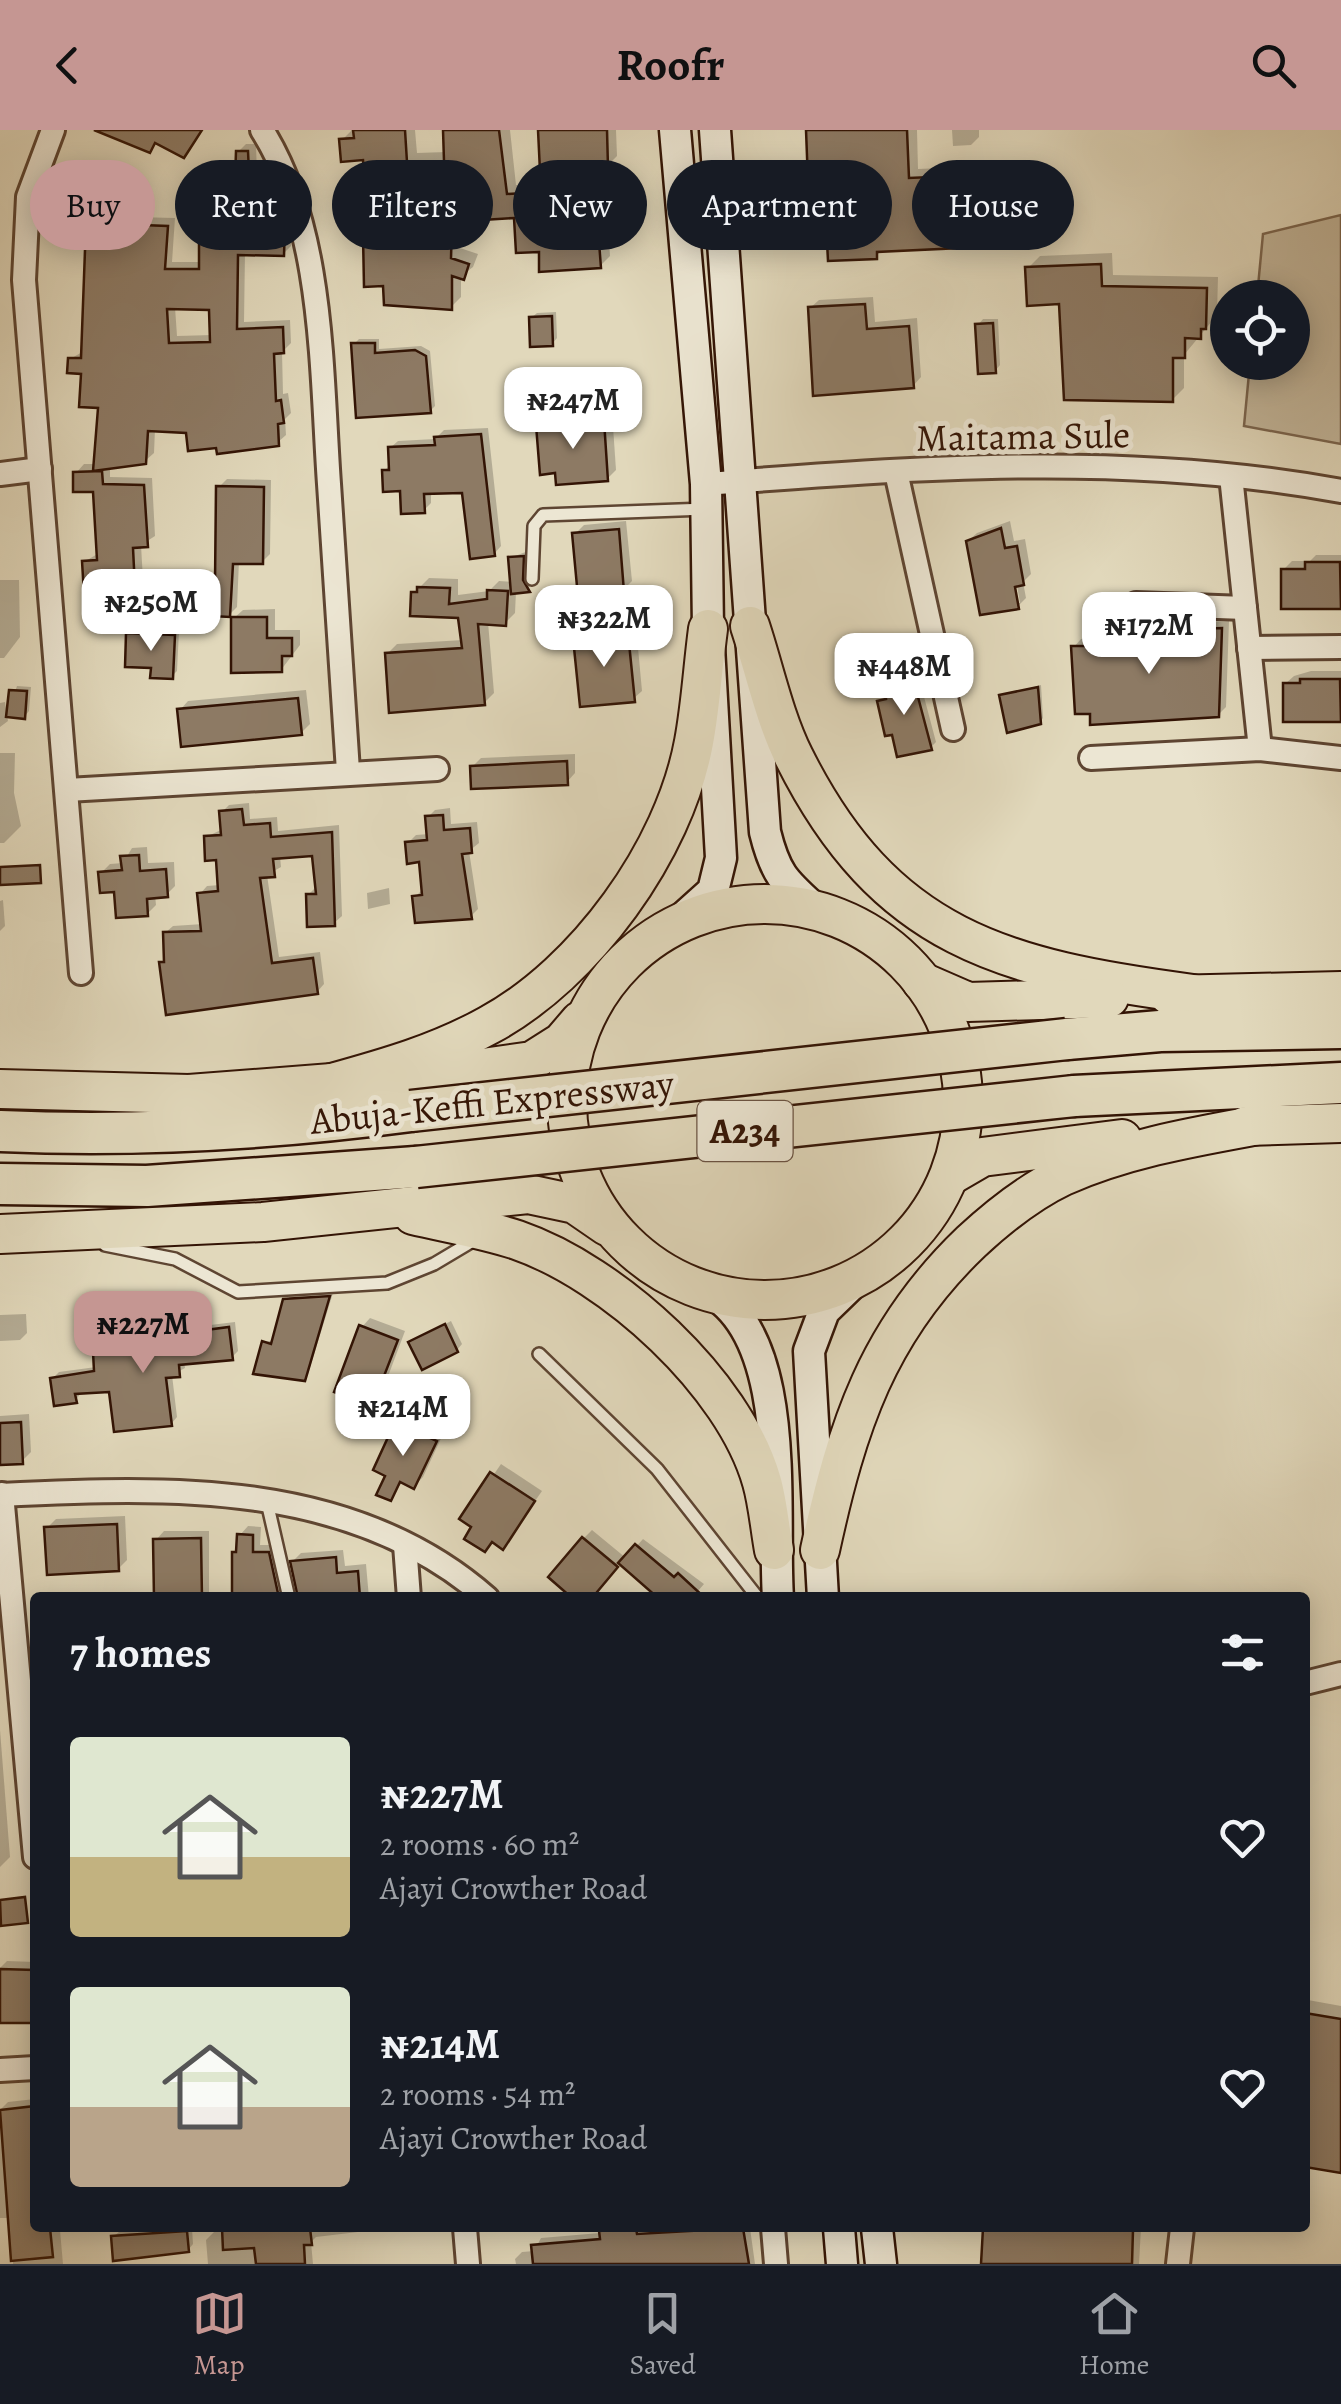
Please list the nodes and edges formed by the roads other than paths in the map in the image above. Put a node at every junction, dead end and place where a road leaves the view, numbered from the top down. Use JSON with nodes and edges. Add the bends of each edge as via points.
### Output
{"nodes":[{"id":1,"x":53,"y":130,"type":"edge"},
{"id":2,"x":262,"y":130,"type":"edge"},
{"id":3,"x":675,"y":130,"type":"edge"},
{"id":4,"x":715,"y":130,"type":"edge"},
{"id":5,"x":40,"y":470,"type":"junction"},
{"id":6,"x":896,"y":472,"type":"junction"},
{"id":7,"x":0,"y":474,"type":"edge"},
{"id":8,"x":1231,"y":476,"type":"junction"},
{"id":9,"x":739,"y":481,"type":"junction"},
{"id":10,"x":1341,"y":491,"type":"edge"},
{"id":11,"x":706,"y":496,"type":"junction"},
{"id":12,"x":532,"y":579,"type":"dead end"},
{"id":13,"x":1136,"y":604,"type":"dead end"},
{"id":14,"x":1245,"y":608,"type":"junction"},
{"id":15,"x":750,"y":626,"type":"junction"},
{"id":16,"x":708,"y":629,"type":"junction"},
{"id":17,"x":1249,"y":648,"type":"junction"},
{"id":18,"x":1341,"y":648,"type":"edge"},
{"id":19,"x":952,"y":729,"type":"dead end"},
{"id":20,"x":1260,"y":749,"type":"junction"},
{"id":21,"x":1091,"y":758,"type":"dead end"},
{"id":22,"x":1341,"y":758,"type":"edge"},
{"id":23,"x":437,"y":769,"type":"dead end"},
{"id":24,"x":348,"y":772,"type":"junction"},
{"id":25,"x":68,"y":790,"type":"junction"},
{"id":26,"x":820,"y":912,"type":"junction"},
{"id":27,"x":673,"y":927,"type":"junction"},
{"id":28,"x":81,"y":974,"type":"dead end"},
{"id":29,"x":922,"y":982,"type":"junction"},
{"id":30,"x":1341,"y":991,"type":"edge"},
{"id":31,"x":1193,"y":994,"type":"junction"},
{"id":32,"x":588,"y":1012,"type":"junction"},
{"id":33,"x":1341,"y":1028,"type":"edge"},
{"id":34,"x":332,"y":1083,"type":"junction"},
{"id":35,"x":1341,"y":1084,"type":"edge"},
{"id":36,"x":0,"y":1090,"type":"edge"},
{"id":37,"x":1341,"y":1122,"type":"edge"},
{"id":38,"x":1269,"y":1124,"type":"junction"},
{"id":39,"x":0,"y":1131,"type":"edge"},
{"id":40,"x":950,"y":1175,"type":"junction"},
{"id":41,"x":0,"y":1184,"type":"edge"},
{"id":42,"x":381,"y":1208,"type":"junction"},
{"id":43,"x":486,"y":1233,"type":"junction"},
{"id":44,"x":0,"y":1234,"type":"edge"},
{"id":45,"x":52,"y":1234,"type":"junction"},
{"id":46,"x":617,"y":1235,"type":"junction"},
{"id":47,"x":858,"y":1278,"type":"junction"},
{"id":48,"x":706,"y":1289,"type":"junction"},
{"id":49,"x":539,"y":1354,"type":"dead end"},
{"id":50,"x":1,"y":1494,"type":"edge"},
{"id":51,"x":266,"y":1498,"type":"junction"},
{"id":52,"x":405,"y":1545,"type":"junction"},
{"id":53,"x":774,"y":1550,"type":"junction"},
{"id":54,"x":820,"y":1550,"type":"junction"},
{"id":55,"x":288,"y":1592,"type":"edge"},
{"id":56,"x":409,"y":1592,"type":"edge"},
{"id":57,"x":478,"y":1592,"type":"edge"},
{"id":58,"x":753,"y":1592,"type":"edge"},
{"id":59,"x":778,"y":1592,"type":"edge"},
{"id":60,"x":823,"y":1592,"type":"edge"},
{"id":61,"x":1341,"y":1674,"type":"edge"},
{"id":62,"x":1310,"y":1681,"type":"edge"},
{"id":63,"x":30,"y":1803,"type":"edge"},
{"id":64,"x":30,"y":2068,"type":"edge"},
{"id":65,"x":0,"y":2070,"type":"edge"},
{"id":66,"x":465,"y":2232,"type":"edge"},
{"id":67,"x":773,"y":2232,"type":"edge"},
{"id":68,"x":838,"y":2232,"type":"edge"},
{"id":69,"x":877,"y":2232,"type":"edge"},
{"id":70,"x":1182,"y":2232,"type":"edge"},
{"id":71,"x":462,"y":2264,"type":"edge"},
{"id":72,"x":776,"y":2264,"type":"edge"},
{"id":73,"x":842,"y":2264,"type":"edge"},
{"id":74,"x":881,"y":2264,"type":"edge"},
{"id":75,"x":1178,"y":2264,"type":"edge"}],
"edges":[{"from":1,"to":5,"type":"street","via":[[32,178],[23,232]]},
{"from":2,"to":24,"type":"street","via":[[300,207],[308,254]]},
{"from":3,"to":11,"type":"main road"},
{"from":4,"to":9,"type":"main road"},
{"from":5,"to":7,"type":"street"},
{"from":5,"to":25,"type":"street"},
{"from":6,"to":8,"type":"street","name":"Maitama Sule","via":[[1059,466]]},
{"from":6,"to":9,"type":"street","name":"Maitama Sule"},
{"from":6,"to":19,"type":"street"},
{"from":8,"to":10,"type":"street","name":"Maitama Sule"},
{"from":8,"to":14,"type":"street"},
{"from":9,"to":11,"type":"street","name":"Maitama Sule"},
{"from":9,"to":15,"type":"main road"},
{"from":11,"to":12,"type":"lane","via":[[544,515],[534,526]]},
{"from":11,"to":16,"type":"main road"},
{"from":13,"to":14,"type":"street"},
{"from":14,"to":17,"type":"street"},
{"from":15,"to":26,"type":"main road","via":[[773,864],[784,884]]},
{"from":15,"to":31,"type":"highway","via":[[792,754],[841,838],[916,912],[1024,963],[1086,980]]},
{"from":16,"to":27,"type":"main road","via":[[721,858],[713,890]]},
{"from":16,"to":34,"type":"highway","via":[[694,746],[659,841],[609,920],[548,982],[492,1024],[419,1058]]},
{"from":17,"to":18,"type":"street"},
{"from":17,"to":20,"type":"street"},
{"from":20,"to":21,"type":"street"},
{"from":20,"to":22,"type":"street"},
{"from":23,"to":24,"type":"street"},
{"from":24,"to":25,"type":"street"},
{"from":25,"to":28,"type":"street"},
{"from":26,"to":27,"type":"highway","via":[[730,908]]},
{"from":26,"to":29,"type":"highway","via":[[876,939]]},
{"from":27,"to":32,"type":"highway","via":[[624,963]]},
{"from":29,"to":31,"type":"highway","via":[[952,998],[984,1003]]},
{"from":29,"to":40,"type":"highway","via":[[941,1010],[962,1075],[960,1143]]},
{"from":30,"to":31,"type":"highway"},
{"from":32,"to":34,"type":"highway","name":"Abuja-Keffi Expressway","via":[[562,1042],[532,1061]]},
{"from":32,"to":46,"type":"highway","via":[[575,1043],[566,1111],[580,1178]]},
{"from":33,"to":39,"type":"highway","name":"Abuja-Keffi Expressway","number":"A234","bridge":true,"via":[[1066,1039],[335,1121],[101,1135]]},
{"from":34,"to":36,"type":"highway","name":"Abuja-Keffi Expressway","via":[[189,1094]]},
{"from":35,"to":41,"type":"highway","name":"Abuja-Keffi Expressway","number":"A234","bridge":true,"via":[[1074,1096],[416,1166],[147,1186]]},
{"from":37,"to":38,"type":"highway"},
{"from":38,"to":40,"type":"highway","via":[[1014,1151],[982,1157]]},
{"from":38,"to":54,"type":"highway","via":[[1146,1146],[1061,1177],[977,1236],[902,1318],[876,1365],[836,1477]]},
{"from":40,"to":47,"type":"highway","via":[[916,1232]]},
{"from":42,"to":43,"type":"highway"},
{"from":42,"to":45,"type":"highway"},
{"from":42,"to":46,"type":"highway","via":[[528,1194],[575,1204]]},
{"from":43,"to":45,"type":"lane","via":[[387,1283],[238,1292],[175,1259]]},
{"from":43,"to":53,"type":"highway","via":[[518,1240],[592,1278],[700,1371],[762,1482]]},
{"from":44,"to":45,"type":"highway"},
{"from":46,"to":48,"type":"highway","via":[[660,1268]]},
{"from":47,"to":48,"type":"highway","via":[[776,1300],[736,1299]]},
{"from":47,"to":54,"type":"main road","via":[[824,1311],[809,1351]]},
{"from":48,"to":53,"type":"main road","via":[[739,1314],[758,1348],[771,1432]]},
{"from":49,"to":58,"type":"lane","via":[[657,1469]]},
{"from":50,"to":51,"type":"street","via":[[180,1488]]},
{"from":50,"to":63,"type":"street"},
{"from":51,"to":52,"type":"street","via":[[340,1517]]},
{"from":51,"to":55,"type":"lane"},
{"from":52,"to":56,"type":"street"},
{"from":52,"to":57,"type":"street"},
{"from":53,"to":59,"type":"main road"},
{"from":54,"to":60,"type":"main road"},
{"from":61,"to":62,"type":"street"},
{"from":64,"to":65,"type":"street"},
{"from":66,"to":71,"type":"street"},
{"from":67,"to":72,"type":"street"},
{"from":68,"to":73,"type":"main road"},
{"from":69,"to":74,"type":"main road"},
{"from":70,"to":75,"type":"street"}]}
